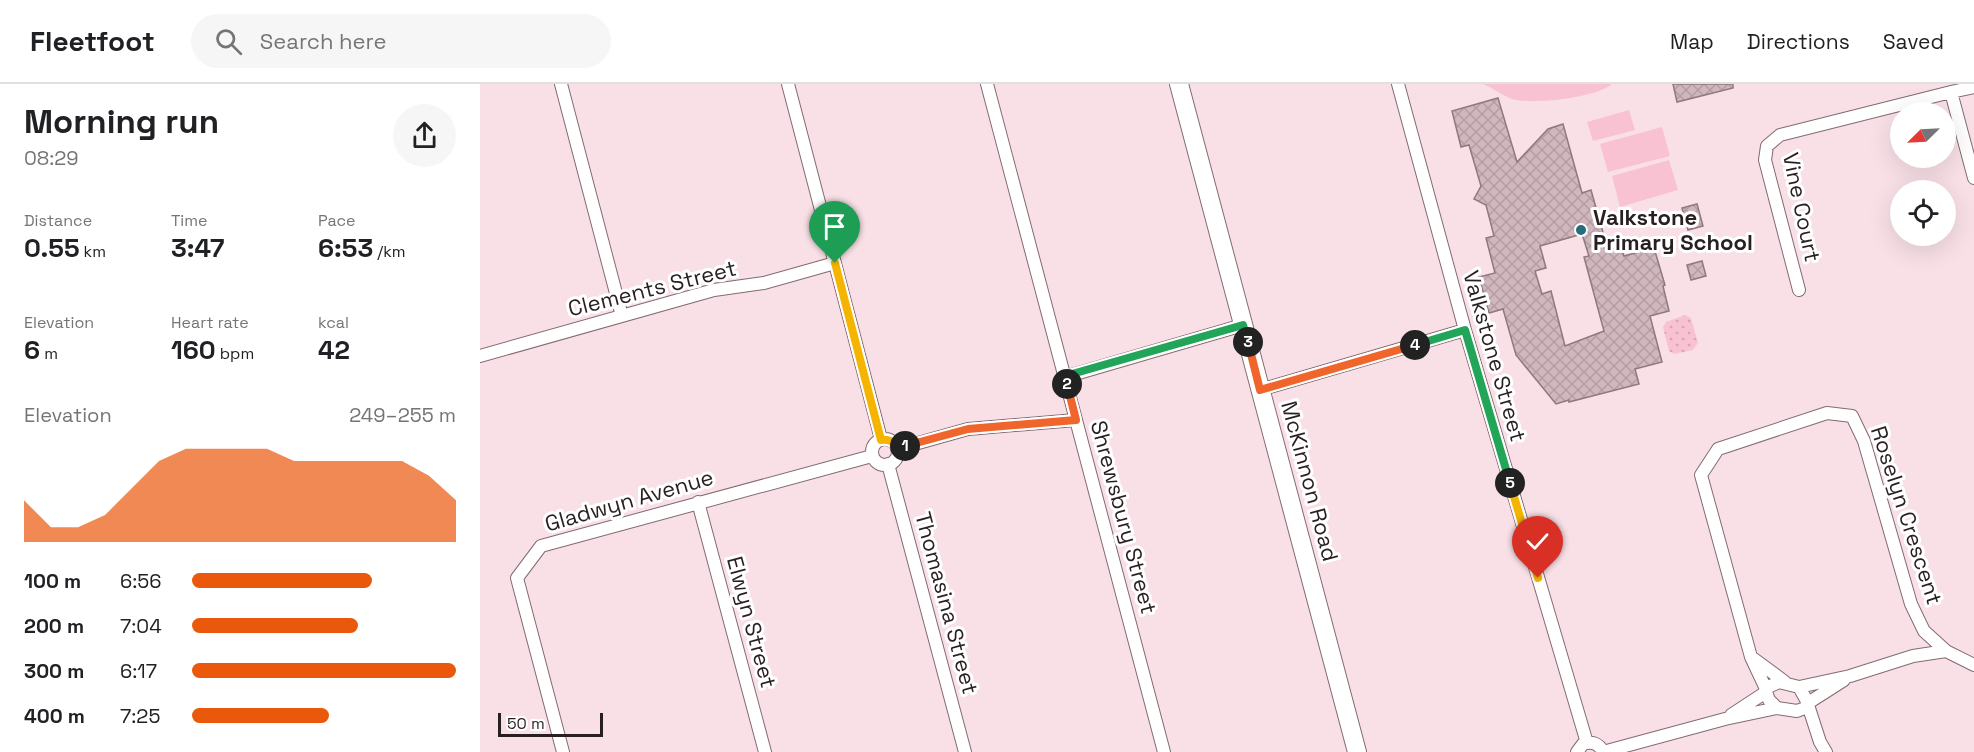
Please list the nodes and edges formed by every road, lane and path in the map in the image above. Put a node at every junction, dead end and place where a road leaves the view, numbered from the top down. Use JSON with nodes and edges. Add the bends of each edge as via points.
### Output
{"nodes":[{"id":1,"x":561,"y":84,"type":"edge"},
{"id":2,"x":788,"y":84,"type":"edge"},
{"id":3,"x":987,"y":84,"type":"edge"},
{"id":4,"x":1179,"y":84,"type":"edge"},
{"id":5,"x":1398,"y":84,"type":"edge"},
{"id":6,"x":1974,"y":87,"type":"edge"},
{"id":7,"x":1951,"y":92,"type":"junction"},
{"id":8,"x":1974,"y":178,"type":"edge"},
{"id":9,"x":835,"y":263,"type":"junction"},
{"id":10,"x":1799,"y":290,"type":"dead end"},
{"id":11,"x":622,"y":316,"type":"junction"},
{"id":12,"x":1243,"y":325,"type":"junction"},
{"id":13,"x":1465,"y":330,"type":"junction"},
{"id":14,"x":480,"y":356,"type":"edge"},
{"id":15,"x":1065,"y":376,"type":"junction"},
{"id":16,"x":1260,"y":390,"type":"junction"},
{"id":17,"x":1076,"y":420,"type":"junction"},
{"id":18,"x":881,"y":440,"type":"junction"},
{"id":19,"x":897,"y":448,"type":"junction"},
{"id":20,"x":872,"y":456,"type":"junction"},
{"id":21,"x":888,"y":464,"type":"junction"},
{"id":22,"x":698,"y":502,"type":"junction"},
{"id":23,"x":1946,"y":651,"type":"junction"},
{"id":24,"x":1751,"y":657,"type":"junction"},
{"id":25,"x":1974,"y":664,"type":"edge"},
{"id":26,"x":1850,"y":675,"type":"junction"},
{"id":27,"x":1785,"y":682,"type":"junction"},
{"id":28,"x":1799,"y":687,"type":"junction"},
{"id":29,"x":1766,"y":691,"type":"junction"},
{"id":30,"x":1808,"y":704,"type":"junction"},
{"id":31,"x":1777,"y":708,"type":"junction"},
{"id":32,"x":1794,"y":711,"type":"junction"},
{"id":33,"x":1725,"y":719,"type":"junction"},
{"id":34,"x":1582,"y":747,"type":"edge"},
{"id":35,"x":1823,"y":747,"type":"edge"},
{"id":36,"x":563,"y":752,"type":"edge"},
{"id":37,"x":765,"y":752,"type":"edge"},
{"id":38,"x":964,"y":752,"type":"edge"},
{"id":39,"x":1164,"y":752,"type":"edge"},
{"id":40,"x":1357,"y":752,"type":"edge"},
{"id":41,"x":1603,"y":752,"type":"edge"}],
"edges":[{"from":1,"to":11,"type":"street"},
{"from":2,"to":9,"type":"street"},
{"from":3,"to":15,"type":"street","name":"Shrewsbury Street"},
{"from":4,"to":12,"type":"street","name":"McKinnon Road"},
{"from":5,"to":13,"type":"street","name":"Valkstone Street"},
{"from":6,"to":7,"type":"street","name":"Vine Court"},
{"from":7,"to":8,"type":"street"},
{"from":7,"to":10,"type":"street","name":"Vine Court","via":[[1780,135],[1767,146],[1765,160]]},
{"from":9,"to":11,"type":"street","name":"Clements Street","via":[[764,283],[714,290]]},
{"from":9,"to":18,"type":"street"},
{"from":11,"to":14,"type":"street","name":"Clements Street"},
{"from":12,"to":15,"type":"street"},
{"from":12,"to":16,"type":"street","name":"McKinnon Road"},
{"from":13,"to":16,"type":"street"},
{"from":13,"to":34,"type":"street","name":"Valkstone Street"},
{"from":15,"to":17,"type":"street","name":"Shrewsbury Street"},
{"from":16,"to":40,"type":"street","name":"McKinnon Road"},
{"from":17,"to":19,"type":"street","via":[[968,429]]},
{"from":17,"to":39,"type":"street","name":"Shrewsbury Street"},
{"from":18,"to":19,"type":"street","via":[[889,440]]},
{"from":18,"to":20,"type":"street","via":[[874,444]]},
{"from":19,"to":21,"type":"street","via":[[897,457]]},
{"from":20,"to":21,"type":"street","via":[[876,463]]},
{"from":20,"to":22,"type":"street","name":"Gladwyn Avenue"},
{"from":21,"to":38,"type":"street","name":"Thomasina Street"},
{"from":22,"to":36,"type":"street","name":"Gladwyn Avenue","via":[[542,546],[517,578]]},
{"from":22,"to":37,"type":"street","name":"Elwyn Street"},
{"from":23,"to":24,"type":"street","name":"Roselyn Crescent","via":[[1924,632],[1911,604],[1864,441],[1852,416],[1827,413],[1718,449],[1701,475]]},
{"from":23,"to":25,"type":"street"},
{"from":23,"to":26,"type":"street","via":[[1913,656]]},
{"from":24,"to":27,"type":"street"},
{"from":24,"to":29,"type":"street","name":"Roselyn Crescent"},
{"from":26,"to":28,"type":"street"},
{"from":26,"to":30,"type":"street"},
{"from":27,"to":28,"type":"street"},
{"from":27,"to":29,"type":"street"},
{"from":28,"to":30,"type":"street"},
{"from":29,"to":31,"type":"street"},
{"from":29,"to":33,"type":"street"},
{"from":30,"to":32,"type":"street"},
{"from":30,"to":35,"type":"street"},
{"from":31,"to":32,"type":"street"},
{"from":31,"to":33,"type":"street"},
{"from":32,"to":35,"type":"street"},
{"from":33,"to":41,"type":"street"},
{"from":34,"to":41,"type":"street","via":[[1595,743]]}]}
